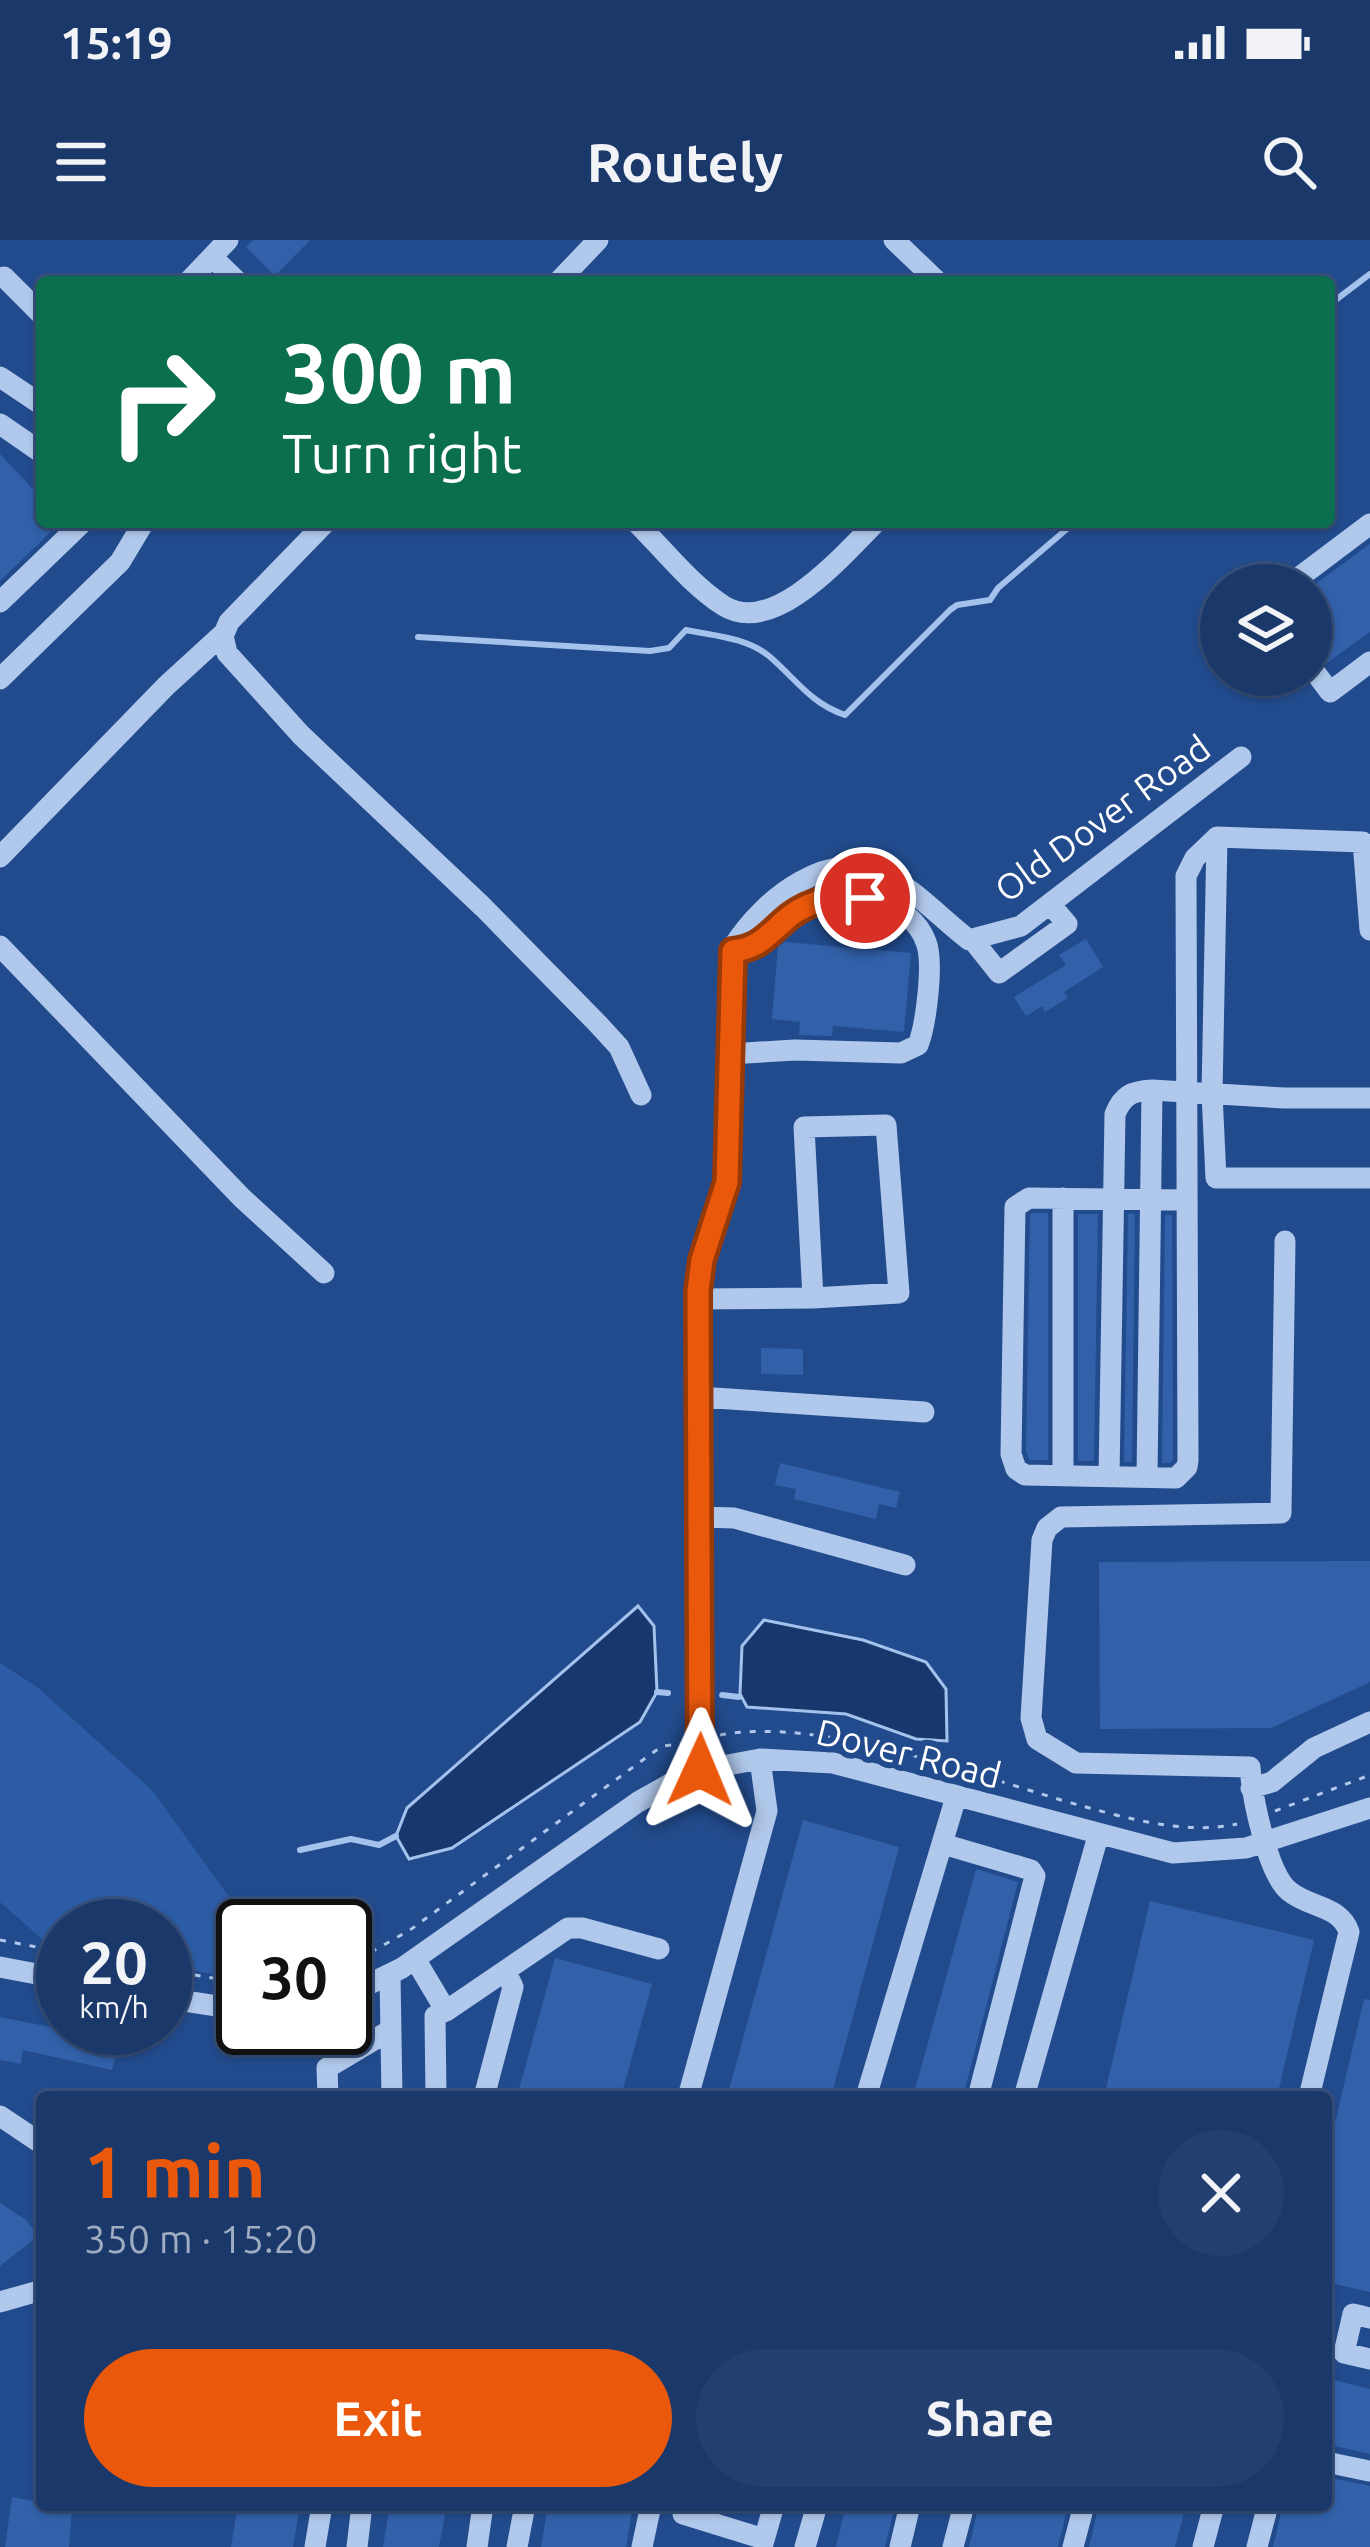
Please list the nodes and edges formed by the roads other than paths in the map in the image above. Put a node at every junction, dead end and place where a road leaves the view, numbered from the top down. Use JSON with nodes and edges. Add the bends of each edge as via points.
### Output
{"nodes":[{"id":1,"x":598,"y":240,"type":"edge"},
{"id":2,"x":894,"y":240,"type":"edge"},
{"id":3,"x":220,"y":248,"type":"edge"},
{"id":4,"x":194,"y":276,"type":"edge"},
{"id":5,"x":235,"y":276,"type":"edge"},
{"id":6,"x":564,"y":276,"type":"edge"},
{"id":7,"x":932,"y":276,"type":"edge"},
{"id":8,"x":4,"y":278,"type":"dead end"},
{"id":9,"x":36,"y":309,"type":"edge"},
{"id":10,"x":0,"y":377,"type":"edge"},
{"id":11,"x":21,"y":391,"type":"junction"},
{"id":12,"x":36,"y":401,"type":"edge"},
{"id":13,"x":0,"y":420,"type":"edge"},
{"id":14,"x":36,"y":448,"type":"edge"},
{"id":15,"x":1370,"y":524,"type":"edge"},
{"id":16,"x":77,"y":528,"type":"edge"},
{"id":17,"x":141,"y":528,"type":"edge"},
{"id":18,"x":320,"y":528,"type":"edge"},
{"id":19,"x":642,"y":528,"type":"edge"},
{"id":20,"x":870,"y":528,"type":"edge"},
{"id":21,"x":1317,"y":564,"type":"edge"},
{"id":22,"x":0,"y":602,"type":"edge"},
{"id":23,"x":225,"y":632,"type":"junction"},
{"id":24,"x":1370,"y":662,"type":"edge"},
{"id":25,"x":2,"y":674,"type":"edge"},
{"id":26,"x":1332,"y":690,"type":"edge"},
{"id":27,"x":1241,"y":757,"type":"dead end"},
{"id":28,"x":1217,"y":837,"type":"junction"},
{"id":29,"x":0,"y":857,"type":"edge"},
{"id":30,"x":1050,"y":904,"type":"junction"},
{"id":31,"x":1370,"y":930,"type":"edge"},
{"id":32,"x":972,"y":939,"type":"junction"},
{"id":33,"x":0,"y":946,"type":"edge"},
{"id":34,"x":733,"y":951,"type":"junction"},
{"id":35,"x":729,"y":1054,"type":"junction"},
{"id":36,"x":1152,"y":1090,"type":"junction"},
{"id":37,"x":1187,"y":1093,"type":"junction"},
{"id":38,"x":1212,"y":1094,"type":"junction"},
{"id":39,"x":641,"y":1095,"type":"dead end"},
{"id":40,"x":1370,"y":1098,"type":"edge"},
{"id":41,"x":1370,"y":1178,"type":"edge"},
{"id":42,"x":1064,"y":1198,"type":"junction"},
{"id":43,"x":1113,"y":1199,"type":"junction"},
{"id":44,"x":1149,"y":1199,"type":"junction"},
{"id":45,"x":1187,"y":1200,"type":"junction"},
{"id":46,"x":1285,"y":1240,"type":"dead end"},
{"id":47,"x":324,"y":1274,"type":"dead end"},
{"id":48,"x":813,"y":1298,"type":"junction"},
{"id":49,"x":698,"y":1299,"type":"junction"},
{"id":50,"x":699,"y":1396,"type":"junction"},
{"id":51,"x":924,"y":1412,"type":"dead end"},
{"id":52,"x":1064,"y":1476,"type":"junction"},
{"id":53,"x":1109,"y":1477,"type":"junction"},
{"id":54,"x":1147,"y":1477,"type":"junction"},
{"id":55,"x":700,"y":1517,"type":"junction"},
{"id":56,"x":905,"y":1564,"type":"dead end"},
{"id":57,"x":1370,"y":1722,"type":"edge"},
{"id":58,"x":760,"y":1759,"type":"junction"},
{"id":59,"x":700,"y":1770,"type":"junction"},
{"id":60,"x":1251,"y":1788,"type":"junction"},
{"id":61,"x":956,"y":1797,"type":"junction"},
{"id":62,"x":1370,"y":1808,"type":"edge"},
{"id":63,"x":1098,"y":1836,"type":"junction"},
{"id":64,"x":1266,"y":1843,"type":"junction"},
{"id":65,"x":943,"y":1844,"type":"junction"},
{"id":66,"x":659,"y":1949,"type":"dead end"},
{"id":67,"x":415,"y":1959,"type":"junction"},
{"id":68,"x":0,"y":1967,"type":"edge"},
{"id":69,"x":506,"y":1972,"type":"junction"},
{"id":70,"x":36,"y":1973,"type":"edge"},
{"id":71,"x":390,"y":1975,"type":"junction"},
{"id":72,"x":372,"y":1983,"type":"edge"},
{"id":73,"x":446,"y":2012,"type":"junction"},
{"id":74,"x":389,"y":2031,"type":"junction"},
{"id":75,"x":328,"y":2091,"type":"edge"},
{"id":76,"x":392,"y":2091,"type":"edge"},
{"id":77,"x":436,"y":2091,"type":"edge"},
{"id":78,"x":486,"y":2091,"type":"edge"},
{"id":79,"x":690,"y":2091,"type":"edge"},
{"id":80,"x":868,"y":2091,"type":"edge"},
{"id":81,"x":980,"y":2091,"type":"edge"},
{"id":82,"x":1026,"y":2091,"type":"edge"},
{"id":83,"x":1310,"y":2091,"type":"edge"},
{"id":84,"x":0,"y":2116,"type":"edge"},
{"id":85,"x":36,"y":2140,"type":"edge"},
{"id":86,"x":36,"y":2292,"type":"edge"},
{"id":87,"x":0,"y":2302,"type":"edge"},
{"id":88,"x":1370,"y":2318,"type":"edge"},
{"id":89,"x":1370,"y":2360,"type":"edge"},
{"id":90,"x":1332,"y":2463,"type":"edge"},
{"id":91,"x":1369,"y":2471,"type":"edge"},
{"id":92,"x":321,"y":2511,"type":"edge"},
{"id":93,"x":361,"y":2511,"type":"edge"},
{"id":94,"x":482,"y":2511,"type":"edge"},
{"id":95,"x":524,"y":2511,"type":"edge"},
{"id":96,"x":651,"y":2511,"type":"edge"},
{"id":97,"x":684,"y":2511,"type":"edge"},
{"id":98,"x":772,"y":2511,"type":"edge"},
{"id":99,"x":815,"y":2511,"type":"edge"},
{"id":100,"x":909,"y":2511,"type":"edge"},
{"id":101,"x":962,"y":2511,"type":"edge"},
{"id":102,"x":1082,"y":2511,"type":"edge"},
{"id":103,"x":1212,"y":2511,"type":"edge"},
{"id":104,"x":1266,"y":2511,"type":"edge"},
{"id":105,"x":763,"y":2543,"type":"edge"},
{"id":106,"x":315,"y":2547,"type":"edge"},
{"id":107,"x":357,"y":2547,"type":"edge"},
{"id":108,"x":477,"y":2547,"type":"edge"},
{"id":109,"x":517,"y":2547,"type":"edge"},
{"id":110,"x":642,"y":2547,"type":"edge"},
{"id":111,"x":805,"y":2547,"type":"edge"},
{"id":112,"x":900,"y":2547,"type":"edge"},
{"id":113,"x":953,"y":2547,"type":"edge"},
{"id":114,"x":1073,"y":2547,"type":"edge"},
{"id":115,"x":1203,"y":2547,"type":"edge"},
{"id":116,"x":1257,"y":2547,"type":"edge"}],
"edges":[{"from":1,"to":6,"type":"street"},
{"from":2,"to":7,"type":"street"},
{"from":3,"to":4,"type":"street"},
{"from":3,"to":5,"type":"street"},
{"from":8,"to":9,"type":"street"},
{"from":10,"to":11,"type":"street"},
{"from":11,"to":12,"type":"street"},
{"from":11,"to":13,"type":"street"},
{"from":13,"to":14,"type":"street"},
{"from":15,"to":21,"type":"street"},
{"from":16,"to":22,"type":"street"},
{"from":17,"to":25,"type":"street","via":[[120,562]]},
{"from":18,"to":23,"type":"street"},
{"from":19,"to":20,"type":"street","via":[[709,595],[740,613],[758,613],[818,581]]},
{"from":23,"to":29,"type":"street"},
{"from":23,"to":39,"type":"street","via":[[227,653],[301,735],[619,1047]]},
{"from":24,"to":26,"type":"street"},
{"from":27,"to":30,"type":"street","name":"Old Dover Road"},
{"from":28,"to":31,"type":"street","via":[[1363,842]]},
{"from":28,"to":37,"type":"street","via":[[1186,876]]},
{"from":28,"to":38,"type":"street"},
{"from":30,"to":32,"type":"street","name":"Old Dover Road","via":[[1022,926]]},
{"from":30,"to":32,"type":"street","via":[[1066,925],[999,973]]},
{"from":32,"to":34,"type":"street","name":"Old Dover Road","via":[[886,874],[847,866],[808,877],[751,918]]},
{"from":33,"to":47,"type":"street"},
{"from":34,"to":35,"type":"street"},
{"from":34,"to":35,"type":"street","via":[[752,949],[814,903],[846,895],[901,910],[927,942],[928,967],[925,1029],[918,1045],[901,1054]]},
{"from":35,"to":49,"type":"street","via":[[727,1182]]},
{"from":36,"to":37,"type":"street"},
{"from":36,"to":43,"type":"street","via":[[1133,1090],[1115,1114]]},
{"from":36,"to":44,"type":"street"},
{"from":37,"to":38,"type":"street"},
{"from":37,"to":45,"type":"street"},
{"from":38,"to":40,"type":"street"},
{"from":38,"to":41,"type":"street","via":[[1216,1178]]},
{"from":42,"to":43,"type":"street"},
{"from":42,"to":52,"type":"street"},
{"from":42,"to":52,"type":"street","via":[[1029,1198],[1015,1207],[1011,1454],[1025,1475]]},
{"from":43,"to":44,"type":"street"},
{"from":43,"to":53,"type":"street"},
{"from":44,"to":45,"type":"street"},
{"from":44,"to":54,"type":"street"},
{"from":45,"to":54,"type":"street","via":[[1187,1467],[1175,1478]]},
{"from":46,"to":60,"type":"street","via":[[1281,1513],[1061,1516],[1042,1540],[1030,1718],[1037,1739],[1076,1763],[1250,1767]]},
{"from":48,"to":48,"type":"street","via":[[899,1293],[886,1125],[804,1126]]},
{"from":48,"to":49,"type":"street"},
{"from":49,"to":50,"type":"street"},
{"from":50,"to":51,"type":"street"},
{"from":50,"to":55,"type":"street"},
{"from":52,"to":53,"type":"street"},
{"from":53,"to":54,"type":"street"},
{"from":55,"to":56,"type":"street","via":[[734,1518]]},
{"from":55,"to":59,"type":"street"},
{"from":57,"to":60,"type":"street"},
{"from":58,"to":59,"type":"street","name":"Dover Road"},
{"from":58,"to":61,"type":"street","name":"Dover Road","via":[[833,1763]]},
{"from":58,"to":79,"type":"street","via":[[767,1811]]},
{"from":59,"to":67,"type":"street","name":"Dover Road","via":[[638,1802]]},
{"from":60,"to":64,"type":"street"},
{"from":61,"to":63,"type":"street","name":"Dover Road"},
{"from":61,"to":65,"type":"street"},
{"from":62,"to":64,"type":"street","name":"Dover Road"},
{"from":63,"to":64,"type":"street","name":"Dover Road","via":[[1173,1853]]},
{"from":63,"to":82,"type":"street"},
{"from":64,"to":83,"type":"street","via":[[1288,1890],[1341,1916],[1349,1932]]},
{"from":65,"to":80,"type":"street"},
{"from":65,"to":81,"type":"street","via":[[1034,1876]]},
{"from":66,"to":69,"type":"street","via":[[568,1928]]},
{"from":67,"to":71,"type":"street","name":"Dover Road"},
{"from":67,"to":73,"type":"street"},
{"from":68,"to":70,"type":"street"},
{"from":69,"to":73,"type":"street"},
{"from":69,"to":78,"type":"street","via":[[513,1987]]},
{"from":71,"to":72,"type":"street","name":"Dover Road"},
{"from":71,"to":74,"type":"street"},
{"from":73,"to":77,"type":"street","via":[[435,2016]]},
{"from":74,"to":75,"type":"street","via":[[327,2068]]},
{"from":74,"to":76,"type":"street"},
{"from":84,"to":85,"type":"street"},
{"from":86,"to":87,"type":"street"},
{"from":88,"to":89,"type":"street","via":[[1353,2314],[1344,2354]]},
{"from":90,"to":91,"type":"street"},
{"from":92,"to":106,"type":"street"},
{"from":93,"to":107,"type":"street"},
{"from":94,"to":108,"type":"street"},
{"from":95,"to":109,"type":"street"},
{"from":96,"to":110,"type":"street"},
{"from":97,"to":105,"type":"street"},
{"from":98,"to":105,"type":"street"},
{"from":99,"to":111,"type":"street"},
{"from":100,"to":112,"type":"street"},
{"from":101,"to":113,"type":"street"},
{"from":102,"to":114,"type":"street"},
{"from":103,"to":115,"type":"street"},
{"from":104,"to":116,"type":"street"}]}
